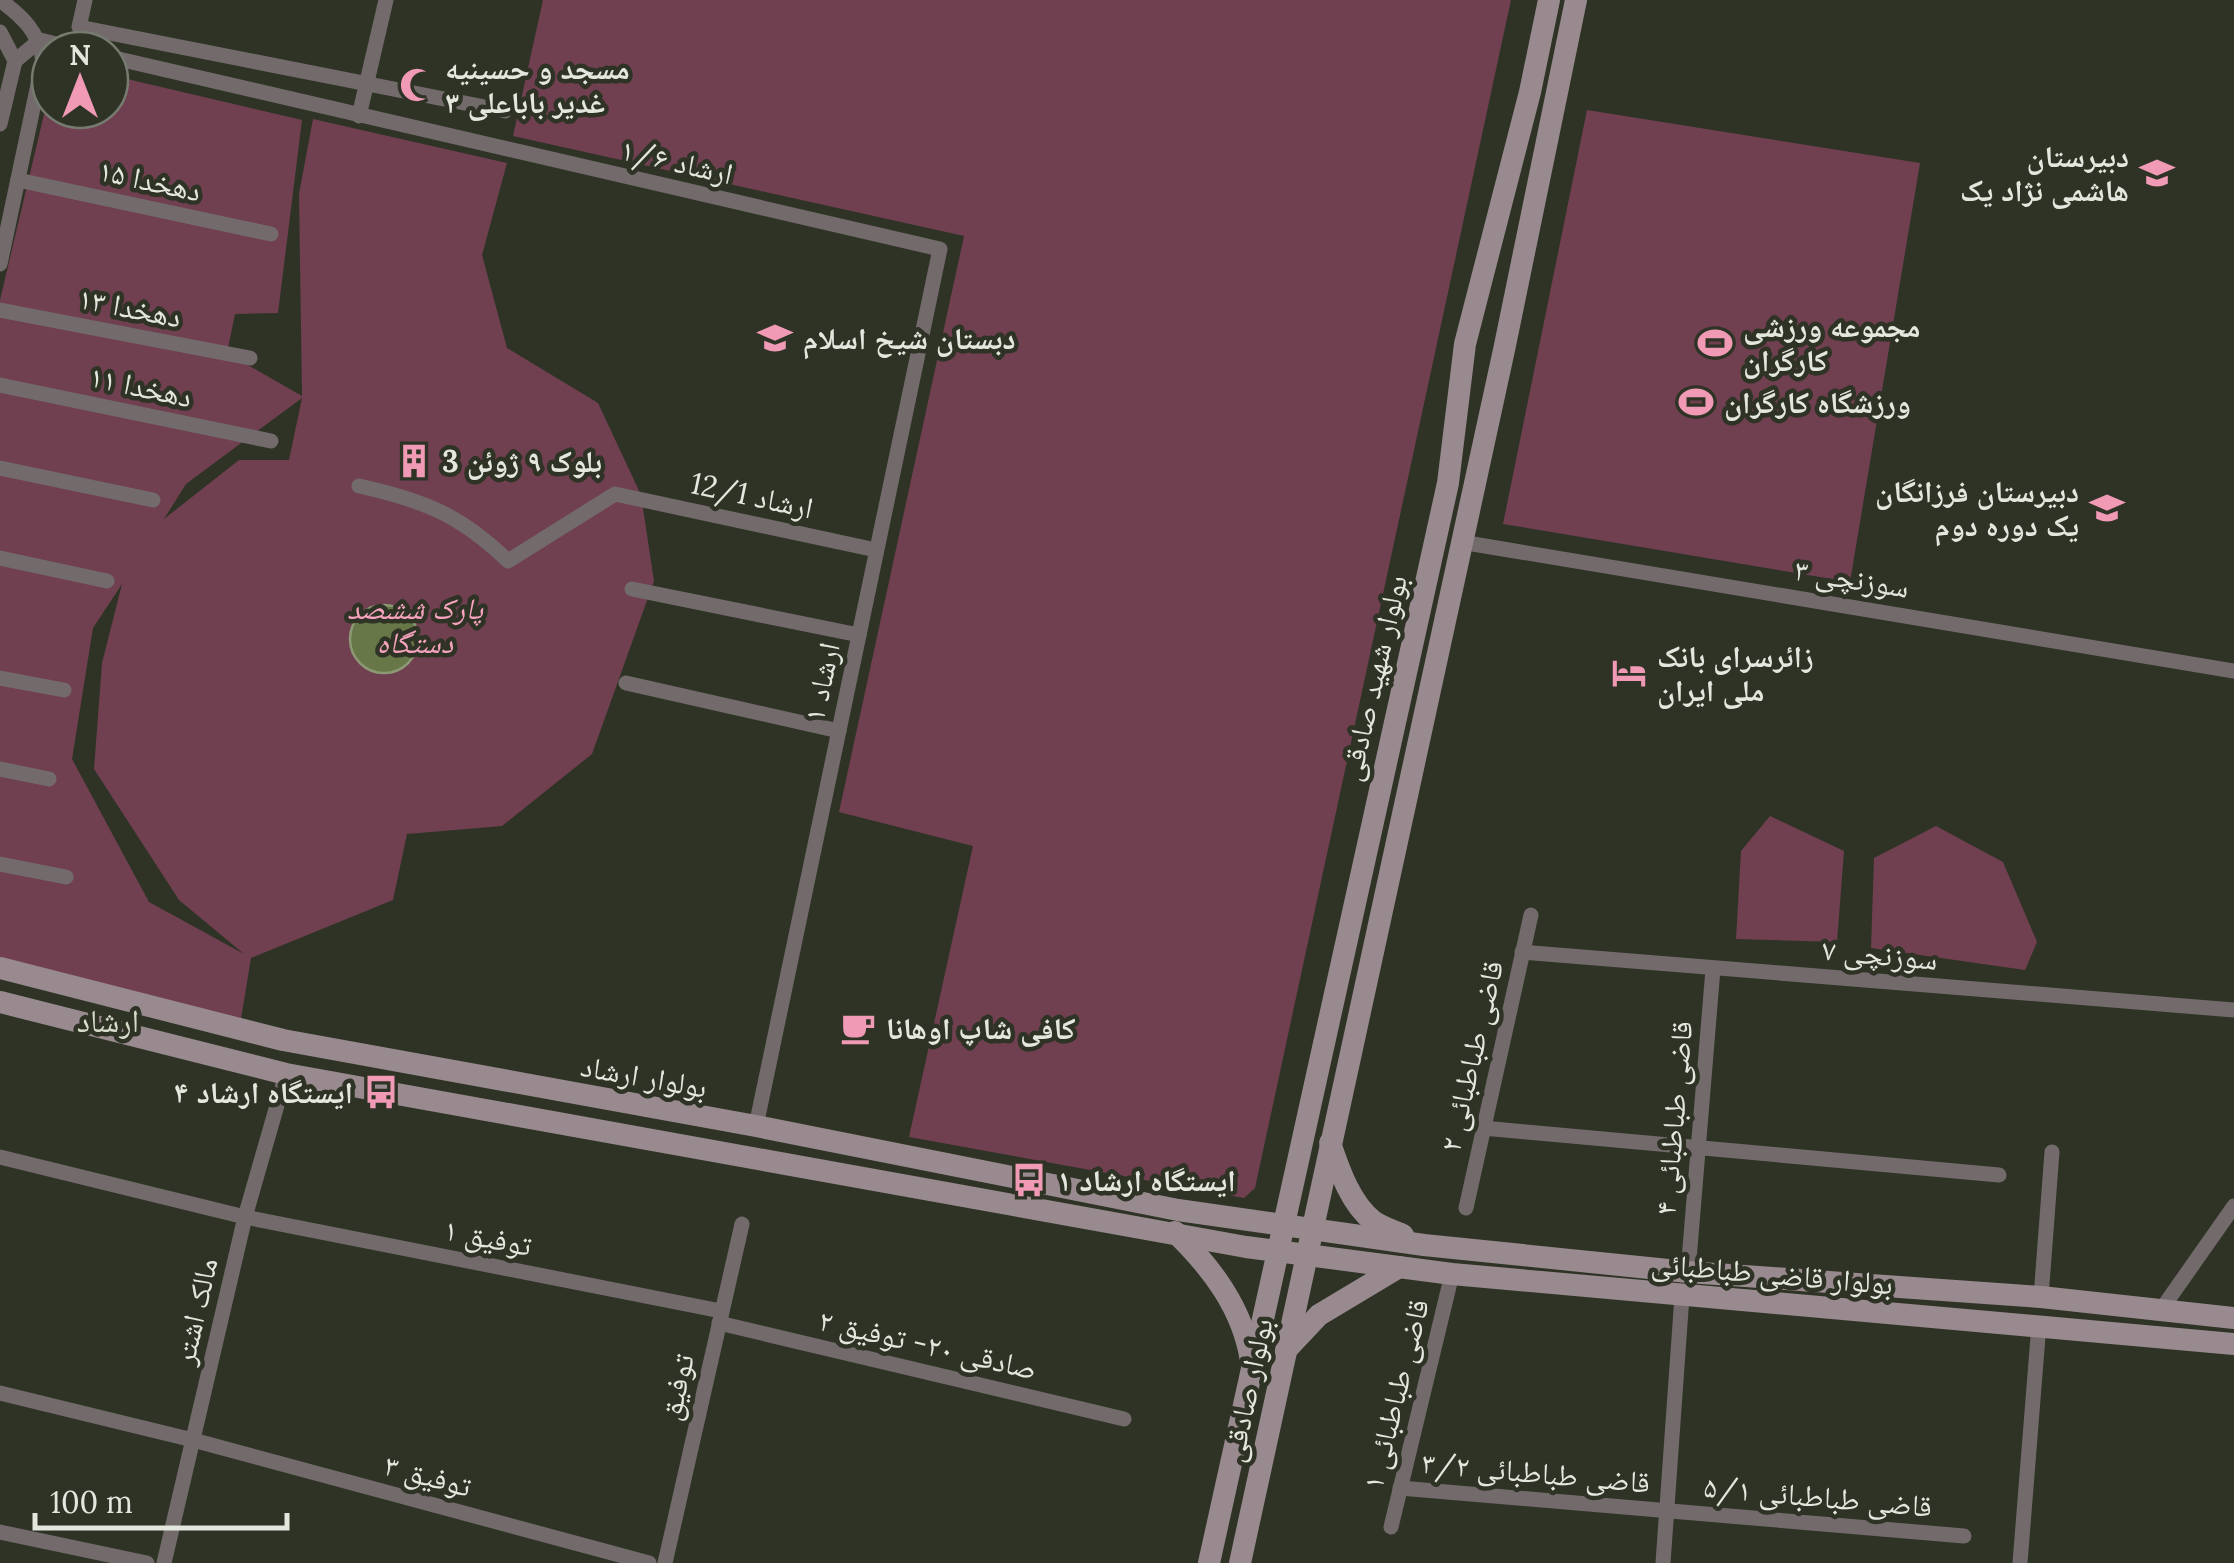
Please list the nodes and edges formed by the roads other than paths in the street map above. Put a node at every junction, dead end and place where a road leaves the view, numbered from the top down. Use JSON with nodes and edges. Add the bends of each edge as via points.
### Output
{"nodes":[{"id":1,"x":0,"y":0,"type":"edge"},
{"id":2,"x":85,"y":0,"type":"edge"},
{"id":3,"x":386,"y":0,"type":"edge"},
{"id":4,"x":1549,"y":0,"type":"edge"},
{"id":5,"x":1576,"y":0,"type":"edge"},
{"id":6,"x":32,"y":30,"type":"edge"},
{"id":7,"x":0,"y":32,"type":"edge"},
{"id":8,"x":30,"y":49,"type":"edge"},
{"id":9,"x":16,"y":61,"type":"junction"},
{"id":10,"x":130,"y":62,"type":"edge"},
{"id":11,"x":366,"y":83,"type":"junction"},
{"id":12,"x":506,"y":111,"type":"dead end"},
{"id":13,"x":351,"y":114,"type":"junction"},
{"id":14,"x":30,"y":123,"type":"edge"},
{"id":15,"x":0,"y":124,"type":"edge"},
{"id":16,"x":18,"y":180,"type":"junction"},
{"id":17,"x":272,"y":234,"type":"dead end"},
{"id":18,"x":940,"y":249,"type":"joint"},
{"id":19,"x":0,"y":264,"type":"edge"},
{"id":20,"x":0,"y":310,"type":"edge"},
{"id":21,"x":1466,"y":344,"type":"junction"},
{"id":22,"x":1504,"y":350,"type":"junction"},
{"id":23,"x":250,"y":358,"type":"dead end"},
{"id":24,"x":0,"y":385,"type":"edge"},
{"id":25,"x":271,"y":441,"type":"dead end"},
{"id":26,"x":0,"y":468,"type":"edge"},
{"id":27,"x":360,"y":486,"type":"dead end"},
{"id":28,"x":153,"y":500,"type":"dead end"},
{"id":29,"x":1461,"y":542,"type":"junction"},
{"id":30,"x":876,"y":550,"type":"junction"},
{"id":31,"x":0,"y":558,"type":"edge"},
{"id":32,"x":107,"y":581,"type":"dead end"},
{"id":33,"x":632,"y":589,"type":"dead end"},
{"id":34,"x":859,"y":635,"type":"junction"},
{"id":35,"x":2234,"y":671,"type":"edge"},
{"id":36,"x":0,"y":678,"type":"edge"},
{"id":37,"x":626,"y":683,"type":"dead end"},
{"id":38,"x":64,"y":690,"type":"dead end"},
{"id":39,"x":838,"y":731,"type":"junction"},
{"id":40,"x":0,"y":770,"type":"edge"},
{"id":41,"x":49,"y":779,"type":"dead end"},
{"id":42,"x":0,"y":864,"type":"edge"},
{"id":43,"x":66,"y":877,"type":"dead end"},
{"id":44,"x":1531,"y":915,"type":"dead end"},
{"id":45,"x":1522,"y":952,"type":"junction"},
{"id":46,"x":0,"y":968,"type":"edge"},
{"id":47,"x":1714,"y":968,"type":"junction"},
{"id":48,"x":52,"y":982,"type":"junction"},
{"id":49,"x":0,"y":1002,"type":"edge"},
{"id":50,"x":2234,"y":1010,"type":"edge"},
{"id":51,"x":42,"y":1012,"type":"junction"},
{"id":52,"x":286,"y":1074,"type":"junction"},
{"id":53,"x":756,"y":1126,"type":"junction"},
{"id":54,"x":1482,"y":1128,"type":"junction"},
{"id":55,"x":1330,"y":1143,"type":"junction"},
{"id":56,"x":1698,"y":1148,"type":"junction"},
{"id":57,"x":2052,"y":1152,"type":"dead end"},
{"id":58,"x":0,"y":1157,"type":"edge"},
{"id":59,"x":1999,"y":1175,"type":"dead end"},
{"id":60,"x":2234,"y":1206,"type":"edge"},
{"id":61,"x":1466,"y":1208,"type":"dead end"},
{"id":62,"x":245,"y":1217,"type":"junction"},
{"id":63,"x":742,"y":1224,"type":"dead end"},
{"id":64,"x":1282,"y":1225,"type":"junction"},
{"id":65,"x":1311,"y":1229,"type":"junction"},
{"id":66,"x":1175,"y":1232,"type":"junction"},
{"id":67,"x":1424,"y":1246,"type":"junction"},
{"id":68,"x":1276,"y":1251,"type":"junction"},
{"id":69,"x":1306,"y":1255,"type":"junction"},
{"id":70,"x":1399,"y":1267,"type":"junction"},
{"id":71,"x":1688,"y":1272,"type":"junction"},
{"id":72,"x":1452,"y":1274,"type":"junction"},
{"id":73,"x":1682,"y":1296,"type":"junction"},
{"id":74,"x":2041,"y":1297,"type":"junction"},
{"id":75,"x":2161,"y":1310,"type":"junction"},
{"id":76,"x":720,"y":1317,"type":"junction"},
{"id":77,"x":2234,"y":1318,"type":"edge"},
{"id":78,"x":2039,"y":1324,"type":"junction"},
{"id":79,"x":2234,"y":1344,"type":"edge"},
{"id":80,"x":1286,"y":1350,"type":"junction"},
{"id":81,"x":1252,"y":1369,"type":"junction"},
{"id":82,"x":0,"y":1393,"type":"edge"},
{"id":83,"x":1124,"y":1420,"type":"dead end"},
{"id":84,"x":193,"y":1440,"type":"junction"},
{"id":85,"x":1400,"y":1488,"type":"junction"},
{"id":86,"x":1668,"y":1511,"type":"junction"},
{"id":87,"x":1390,"y":1528,"type":"dead end"},
{"id":88,"x":0,"y":1532,"type":"edge"},
{"id":89,"x":1964,"y":1536,"type":"dead end"},
{"id":90,"x":147,"y":1563,"type":"edge"},
{"id":91,"x":164,"y":1563,"type":"edge"},
{"id":92,"x":649,"y":1563,"type":"edge"},
{"id":93,"x":665,"y":1563,"type":"edge"},
{"id":94,"x":1209,"y":1563,"type":"edge"},
{"id":95,"x":1240,"y":1563,"type":"edge"},
{"id":96,"x":1664,"y":1563,"type":"edge"},
{"id":97,"x":2020,"y":1563,"type":"edge"}],
"edges":[{"from":1,"to":6,"type":"street"},
{"from":2,"to":11,"type":"street","via":[[79,27]]},
{"from":3,"to":11,"type":"street"},
{"from":4,"to":21,"type":"main road","name":"بولوار شهید صادقی"},
{"from":5,"to":22,"type":"main road","name":"بولوار شهید صادقی"},
{"from":7,"to":9,"type":"street"},
{"from":8,"to":9,"type":"street"},
{"from":9,"to":15,"type":"street"},
{"from":10,"to":13,"type":"street","name":"ارشاد ۱/۶"},
{"from":11,"to":12,"type":"street"},
{"from":11,"to":13,"type":"street"},
{"from":13,"to":18,"type":"street","name":"ارشاد ۱/۶"},
{"from":14,"to":16,"type":"street"},
{"from":16,"to":17,"type":"street","name":"دهخدا ۱۵"},
{"from":16,"to":19,"type":"street"},
{"from":18,"to":30,"type":"street","name":"ارشاد ۱"},
{"from":20,"to":23,"type":"street","name":"دهخدا ۱۳"},
{"from":21,"to":22,"type":"main road"},
{"from":21,"to":64,"type":"main road","name":"بولوار شهید صادقی","via":[[1448,484]]},
{"from":22,"to":29,"type":"main road","name":"بولوار شهید صادقی"},
{"from":24,"to":25,"type":"street","name":"دهخدا ۱۱"},
{"from":26,"to":28,"type":"street"},
{"from":27,"to":30,"type":"street","name":"ارشاد 12/1","via":[[450,515],[508,561],[616,494]]},
{"from":29,"to":35,"type":"street","name":"سوزنچی ۳"},
{"from":29,"to":55,"type":"main road","name":"بولوار شهید صادقی"},
{"from":30,"to":34,"type":"street","name":"ارشاد ۱"},
{"from":31,"to":32,"type":"street"},
{"from":33,"to":34,"type":"street"},
{"from":34,"to":39,"type":"street","name":"ارشاد ۱"},
{"from":36,"to":38,"type":"street"},
{"from":37,"to":39,"type":"street"},
{"from":39,"to":53,"type":"street","name":"ارشاد ۱"},
{"from":40,"to":41,"type":"street"},
{"from":42,"to":43,"type":"street"},
{"from":44,"to":45,"type":"street","name":"قاضی طباطبائی ۲"},
{"from":45,"to":47,"type":"street","name":"سوزنچی ۷"},
{"from":45,"to":54,"type":"street","name":"قاضی طباطبائی ۲"},
{"from":46,"to":48,"type":"main road","name":"بولوار ارشاد"},
{"from":47,"to":50,"type":"street","name":"سوزنچی ۷"},
{"from":47,"to":56,"type":"street","name":"قاضی طباطبائی ۴"},
{"from":48,"to":51,"type":"main road"},
{"from":48,"to":53,"type":"main road","name":"بولوار ارشاد","via":[[284,1040]]},
{"from":49,"to":51,"type":"main road","name":"بولوار ارشاد"},
{"from":51,"to":52,"type":"main road","name":"بولوار ارشاد"},
{"from":52,"to":62,"type":"street","name":"مالک اشتر"},
{"from":52,"to":66,"type":"main road","name":"بولوار ارشاد"},
{"from":53,"to":64,"type":"main road","name":"بولوار ارشاد"},
{"from":54,"to":56,"type":"street"},
{"from":54,"to":61,"type":"street","name":"قاضی طباطبائی ۲"},
{"from":55,"to":65,"type":"main road","name":"بولوار شهید صادقی"},
{"from":55,"to":67,"type":"main road","via":[[1342,1176],[1373,1221]]},
{"from":56,"to":59,"type":"street"},
{"from":56,"to":71,"type":"street","name":"قاضی طباطبائی ۴"},
{"from":57,"to":74,"type":"street"},
{"from":58,"to":62,"type":"street","name":"توفیق ۱"},
{"from":60,"to":75,"type":"street"},
{"from":62,"to":76,"type":"street","name":"توفیق ۱"},
{"from":62,"to":84,"type":"street","name":"مالک اشتر"},
{"from":63,"to":76,"type":"street","name":"توفیق"},
{"from":64,"to":65,"type":"main road","name":"بولوار ارشاد"},
{"from":64,"to":68,"type":"main road","name":"بولوار شهید صادقی"},
{"from":65,"to":67,"type":"main road","name":"بولوار قاضی طباطبائی"},
{"from":65,"to":69,"type":"main road","name":"بولوار صادقی"},
{"from":66,"to":68,"type":"main road","name":"بولوار ارشاد"},
{"from":66,"to":81,"type":"main road","via":[[1239,1315]]},
{"from":67,"to":71,"type":"main road","name":"بولوار قاضی طباطبائی"},
{"from":68,"to":69,"type":"main road","name":"بولوار ارشاد"},
{"from":68,"to":81,"type":"main road","name":"بولوار شهید صادقی"},
{"from":69,"to":70,"type":"main road","name":"بولوار قاضی طباطبائی"},
{"from":69,"to":80,"type":"main road","name":"بولوار صادقی"},
{"from":70,"to":72,"type":"main road","name":"بولوار قاضی طباطبائی"},
{"from":70,"to":80,"type":"main road","via":[[1320,1315]]},
{"from":71,"to":74,"type":"main road","name":"بولوار قاضی طباطبائی"},
{"from":72,"to":73,"type":"main road","name":"بولوار قاضی طباطبائی"},
{"from":72,"to":85,"type":"street","name":"قاضی طباطبائی ۱"},
{"from":73,"to":78,"type":"main road","name":"بولوار قاضی طباطبائی"},
{"from":73,"to":86,"type":"street"},
{"from":74,"to":75,"type":"main road","name":"بولوار قاضی طباطبائی"},
{"from":75,"to":77,"type":"main road","name":"بولوار قاضی طباطبائی"},
{"from":76,"to":83,"type":"street","name":"صادقی ۲۰- توفیق ۲"},
{"from":76,"to":93,"type":"street","name":"توفیق"},
{"from":78,"to":79,"type":"main road","name":"بولوار قاضی طباطبائی"},
{"from":78,"to":97,"type":"street"},
{"from":80,"to":95,"type":"main road","name":"بولوار صادقی"},
{"from":81,"to":94,"type":"main road","name":"بولوار صادقی"},
{"from":82,"to":84,"type":"street","name":"توفیق ۳"},
{"from":84,"to":91,"type":"street","name":"مالک اشتر"},
{"from":84,"to":92,"type":"street","name":"توفیق ۳"},
{"from":85,"to":86,"type":"street","name":"قاضی طباطبائی ۳/۲"},
{"from":85,"to":87,"type":"street","name":"قاضی طباطبائی ۱"},
{"from":86,"to":89,"type":"street","name":"قاضی طباطبائی ۵/۱"},
{"from":86,"to":96,"type":"street"},
{"from":88,"to":90,"type":"street"}]}
